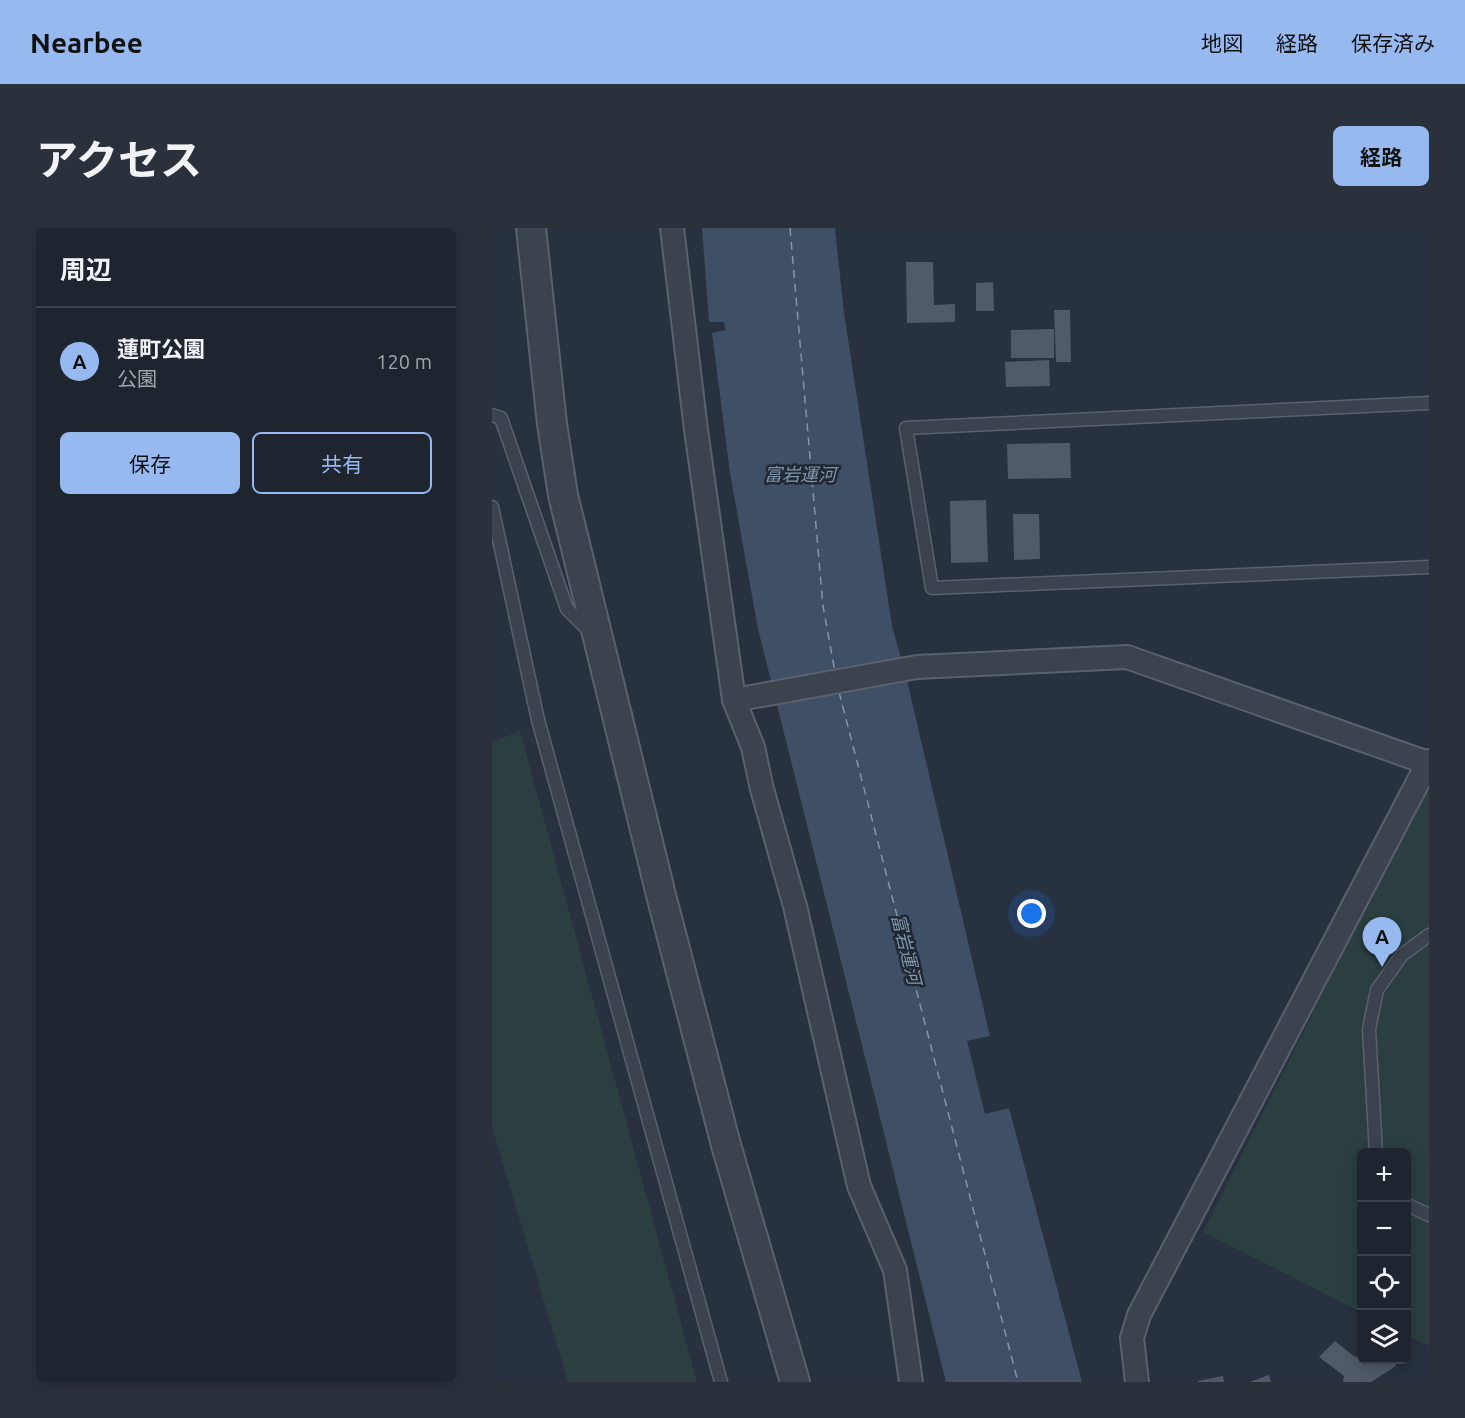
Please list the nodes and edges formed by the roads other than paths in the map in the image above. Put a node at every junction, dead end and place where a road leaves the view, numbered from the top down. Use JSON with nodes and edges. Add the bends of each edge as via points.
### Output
{"nodes":[{"id":1,"x":531,"y":228,"type":"edge"},
{"id":2,"x":672,"y":228,"type":"edge"},
{"id":3,"x":1429,"y":403,"type":"edge"},
{"id":4,"x":492,"y":415,"type":"edge"},
{"id":5,"x":492,"y":507,"type":"edge"},
{"id":6,"x":1429,"y":567,"type":"edge"},
{"id":7,"x":597,"y":639,"type":"junction"},
{"id":8,"x":734,"y":700,"type":"junction"},
{"id":9,"x":1429,"y":762,"type":"edge"},
{"id":10,"x":1429,"y":934,"type":"edge"},
{"id":11,"x":1376,"y":1148,"type":"edge"},
{"id":12,"x":1411,"y":1206,"type":"edge"},
{"id":13,"x":1429,"y":1215,"type":"edge"},
{"id":14,"x":721,"y":1382,"type":"edge"},
{"id":15,"x":795,"y":1382,"type":"edge"},
{"id":16,"x":911,"y":1382,"type":"edge"},
{"id":17,"x":1137,"y":1382,"type":"edge"}],
"edges":[{"from":1,"to":7,"type":"street","via":[[561,483]]},
{"from":2,"to":8,"type":"street"},
{"from":3,"to":6,"type":"lane","via":[[906,428],[932,588]]},
{"from":4,"to":7,"type":"lane","via":[[501,418],[567,609]]},
{"from":5,"to":14,"type":"lane","via":[[538,720]]},
{"from":7,"to":15,"type":"street","via":[[726,1145]]},
{"from":8,"to":9,"type":"street","via":[[917,667],[1127,657]]},
{"from":8,"to":16,"type":"street","via":[[753,747],[795,906],[859,1186],[895,1270]]},
{"from":9,"to":17,"type":"street","via":[[1139,1315],[1132,1338]]},
{"from":10,"to":11,"type":"lane","via":[[1402,955],[1377,990],[1369,1029]]},
{"from":12,"to":13,"type":"lane"}]}
